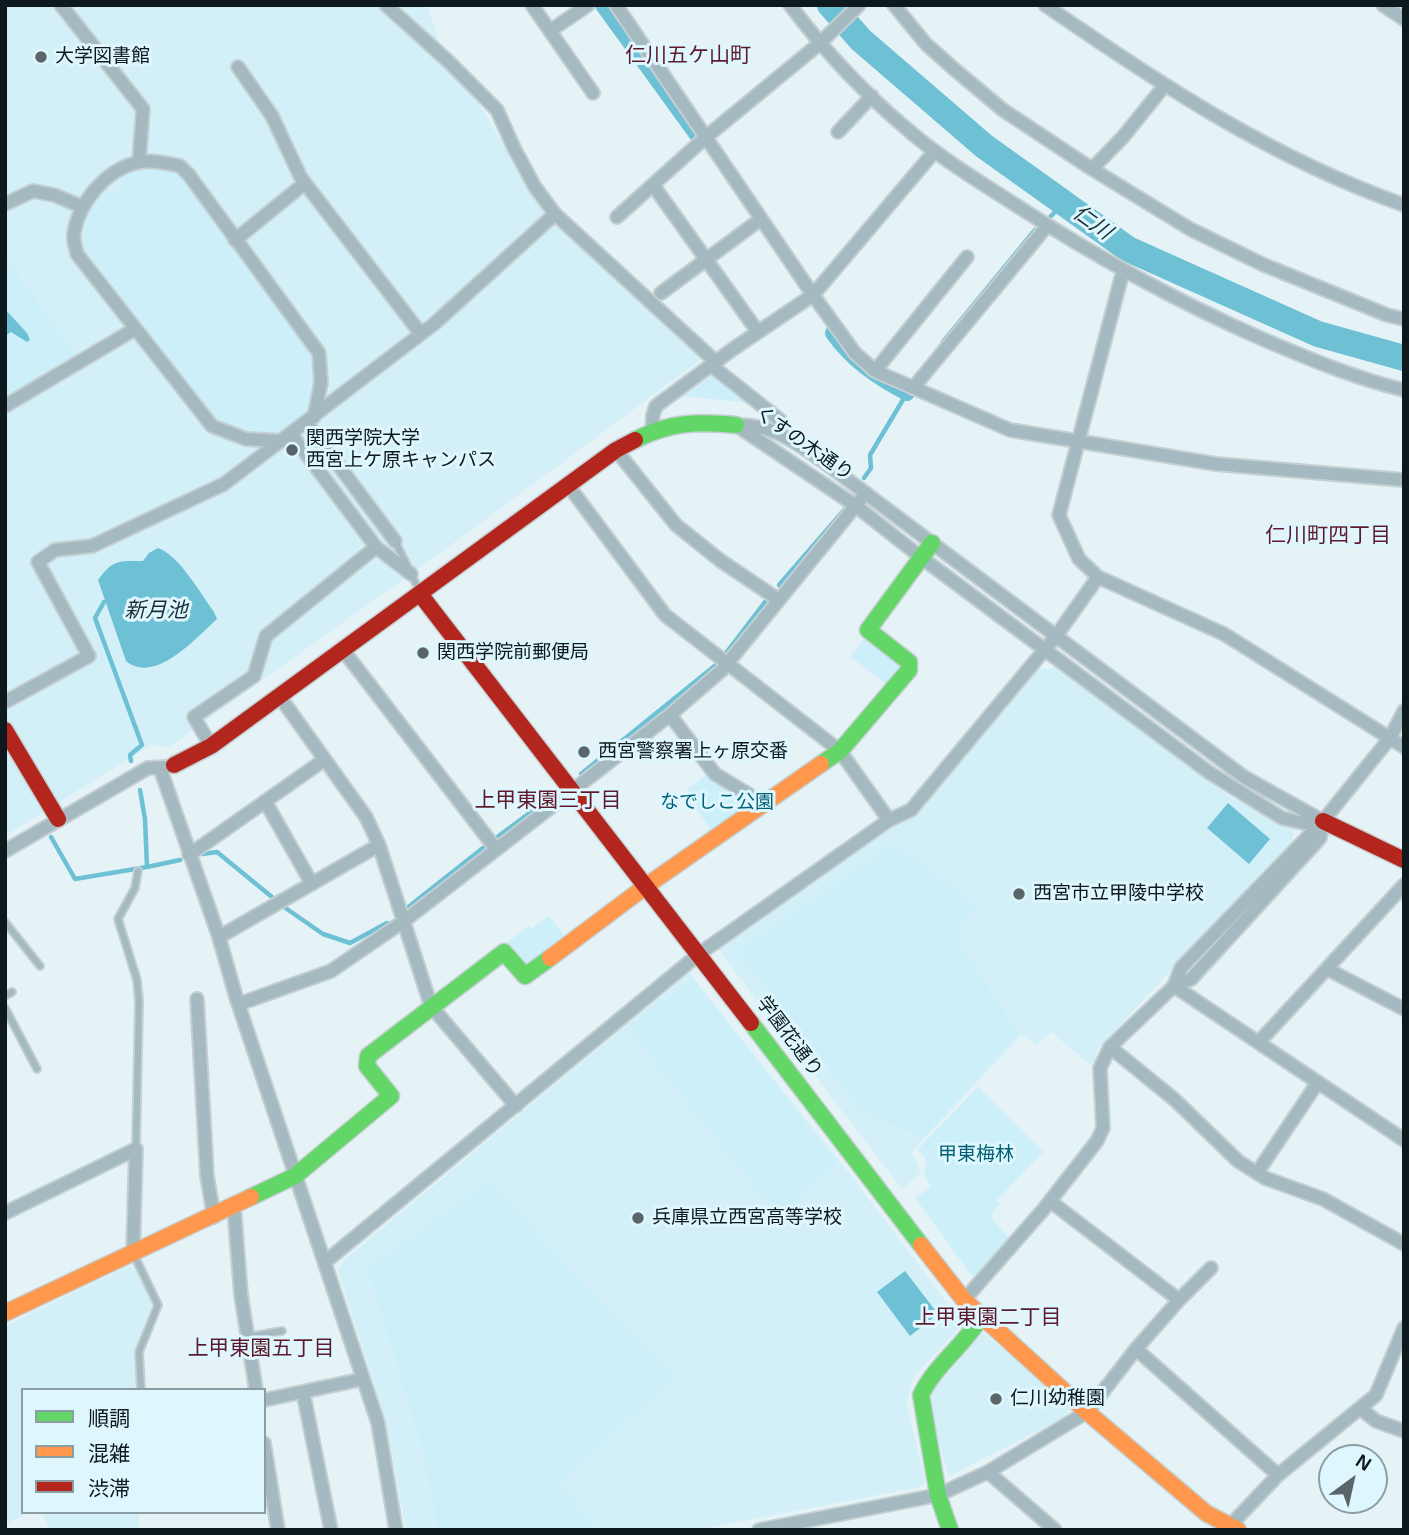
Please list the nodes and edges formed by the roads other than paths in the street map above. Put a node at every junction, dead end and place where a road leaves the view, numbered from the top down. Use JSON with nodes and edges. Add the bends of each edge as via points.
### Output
{"nodes":[{"id":1,"x":61,"y":5,"type":"edge"},
{"id":2,"x":386,"y":5,"type":"edge"},
{"id":3,"x":532,"y":5,"type":"edge"},
{"id":4,"x":588,"y":5,"type":"edge"},
{"id":5,"x":616,"y":5,"type":"edge"},
{"id":6,"x":790,"y":5,"type":"edge"},
{"id":7,"x":859,"y":5,"type":"edge"},
{"id":8,"x":894,"y":5,"type":"edge"},
{"id":9,"x":1045,"y":5,"type":"edge"},
{"id":10,"x":1383,"y":5,"type":"edge"},
{"id":11,"x":1404,"y":19,"type":"edge"},
{"id":12,"x":551,"y":32,"type":"junction"},
{"id":13,"x":819,"y":44,"type":"junction"},
{"id":14,"x":238,"y":67,"type":"dead end"},
{"id":15,"x":1165,"y":85,"type":"junction"},
{"id":16,"x":593,"y":93,"type":"dead end"},
{"id":17,"x":872,"y":96,"type":"junction"},
{"id":18,"x":838,"y":132,"type":"dead end"},
{"id":19,"x":706,"y":137,"type":"junction"},
{"id":20,"x":934,"y":152,"type":"junction"},
{"id":21,"x":139,"y":162,"type":"junction"},
{"id":22,"x":1092,"y":169,"type":"junction"},
{"id":23,"x":305,"y":183,"type":"junction"},
{"id":24,"x":653,"y":185,"type":"junction"},
{"id":25,"x":5,"y":204,"type":"edge"},
{"id":26,"x":1404,"y":205,"type":"edge"},
{"id":27,"x":83,"y":207,"type":"junction"},
{"id":28,"x":555,"y":214,"type":"junction"},
{"id":29,"x":617,"y":217,"type":"dead end"},
{"id":30,"x":761,"y":219,"type":"junction"},
{"id":31,"x":1047,"y":226,"type":"junction"},
{"id":32,"x":236,"y":240,"type":"junction"},
{"id":33,"x":967,"y":257,"type":"dead end"},
{"id":34,"x":705,"y":261,"type":"junction"},
{"id":35,"x":1123,"y":271,"type":"junction"},
{"id":36,"x":661,"y":293,"type":"dead end"},
{"id":37,"x":813,"y":296,"type":"junction"},
{"id":38,"x":1404,"y":319,"type":"edge"},
{"id":39,"x":135,"y":329,"type":"junction"},
{"id":40,"x":758,"y":332,"type":"junction"},
{"id":41,"x":421,"y":334,"type":"junction"},
{"id":42,"x":714,"y":364,"type":"junction"},
{"id":43,"x":875,"y":371,"type":"junction"},
{"id":44,"x":913,"y":388,"type":"junction"},
{"id":45,"x":1404,"y":390,"type":"edge"},
{"id":46,"x":5,"y":406,"type":"edge"},
{"id":47,"x":310,"y":420,"type":"junction"},
{"id":48,"x":736,"y":425,"type":"junction"},
{"id":49,"x":652,"y":431,"type":"junction"},
{"id":50,"x":780,"y":434,"type":"junction"},
{"id":51,"x":286,"y":438,"type":"junction"},
{"id":52,"x":1079,"y":442,"type":"junction"},
{"id":53,"x":616,"y":450,"type":"junction"},
{"id":54,"x":1404,"y":480,"type":"edge"},
{"id":55,"x":568,"y":485,"type":"junction"},
{"id":56,"x":866,"y":493,"type":"junction"},
{"id":57,"x":856,"y":506,"type":"junction"},
{"id":58,"x":395,"y":541,"type":"joint"},
{"id":59,"x":932,"y":543,"type":"junction"},
{"id":60,"x":376,"y":547,"type":"junction"},
{"id":61,"x":922,"y":558,"type":"junction"},
{"id":62,"x":411,"y":574,"type":"junction"},
{"id":63,"x":1098,"y":577,"type":"junction"},
{"id":64,"x":420,"y":594,"type":"junction"},
{"id":65,"x":779,"y":600,"type":"junction"},
{"id":66,"x":1056,"y":636,"type":"junction"},
{"id":67,"x":343,"y":650,"type":"junction"},
{"id":68,"x":1045,"y":650,"type":"junction"},
{"id":69,"x":727,"y":664,"type":"junction"},
{"id":70,"x":280,"y":697,"type":"junction"},
{"id":71,"x":5,"y":702,"type":"edge"},
{"id":72,"x":1404,"y":710,"type":"edge"},
{"id":73,"x":670,"y":715,"type":"junction"},
{"id":74,"x":5,"y":730,"type":"edge"},
{"id":75,"x":1390,"y":738,"type":"junction"},
{"id":76,"x":211,"y":746,"type":"junction"},
{"id":77,"x":1404,"y":747,"type":"edge"},
{"id":78,"x":840,"y":751,"type":"junction"},
{"id":79,"x":324,"y":760,"type":"junction"},
{"id":80,"x":167,"y":767,"type":"junction"},
{"id":81,"x":573,"y":790,"type":"junction"},
{"id":82,"x":265,"y":801,"type":"junction"},
{"id":83,"x":759,"y":807,"type":"junction"},
{"id":84,"x":58,"y":819,"type":"junction"},
{"id":85,"x":889,"y":820,"type":"junction"},
{"id":86,"x":1323,"y":821,"type":"junction"},
{"id":87,"x":379,"y":845,"type":"junction"},
{"id":88,"x":496,"y":849,"type":"junction"},
{"id":89,"x":5,"y":851,"type":"edge"},
{"id":90,"x":189,"y":855,"type":"junction"},
{"id":91,"x":1404,"y":860,"type":"edge"},
{"id":92,"x":138,"y":871,"type":"dead end"},
{"id":93,"x":312,"y":884,"type":"junction"},
{"id":94,"x":1404,"y":885,"type":"edge"},
{"id":95,"x":646,"y":886,"type":"junction"},
{"id":96,"x":404,"y":921,"type":"junction"},
{"id":97,"x":5,"y":922,"type":"edge"},
{"id":98,"x":219,"y":937,"type":"junction"},
{"id":99,"x":699,"y":954,"type":"junction"},
{"id":100,"x":40,"y":966,"type":"dead end"},
{"id":101,"x":1328,"y":969,"type":"junction"},
{"id":102,"x":1174,"y":986,"type":"junction"},
{"id":103,"x":12,"y":992,"type":"dead end"},
{"id":104,"x":5,"y":996,"type":"edge"},
{"id":105,"x":197,"y":999,"type":"dead end"},
{"id":106,"x":239,"y":1004,"type":"junction"},
{"id":107,"x":431,"y":1006,"type":"junction"},
{"id":108,"x":5,"y":1008,"type":"edge"},
{"id":109,"x":1404,"y":1009,"type":"edge"},
{"id":110,"x":1259,"y":1042,"type":"junction"},
{"id":111,"x":1110,"y":1047,"type":"junction"},
{"id":112,"x":37,"y":1069,"type":"dead end"},
{"id":113,"x":1318,"y":1082,"type":"junction"},
{"id":114,"x":516,"y":1106,"type":"junction"},
{"id":115,"x":1404,"y":1140,"type":"edge"},
{"id":116,"x":136,"y":1149,"type":"junction"},
{"id":117,"x":1257,"y":1173,"type":"junction"},
{"id":118,"x":295,"y":1176,"type":"junction"},
{"id":119,"x":1050,"y":1201,"type":"junction"},
{"id":120,"x":234,"y":1207,"type":"junction"},
{"id":121,"x":5,"y":1213,"type":"edge"},
{"id":122,"x":214,"y":1217,"type":"junction"},
{"id":123,"x":1404,"y":1244,"type":"edge"},
{"id":124,"x":133,"y":1254,"type":"junction"},
{"id":125,"x":325,"y":1262,"type":"junction"},
{"id":126,"x":1211,"y":1268,"type":"dead end"},
{"id":127,"x":964,"y":1300,"type":"junction"},
{"id":128,"x":1179,"y":1300,"type":"junction"},
{"id":129,"x":5,"y":1313,"type":"edge"},
{"id":130,"x":981,"y":1317,"type":"junction"},
{"id":131,"x":1404,"y":1328,"type":"edge"},
{"id":132,"x":282,"y":1331,"type":"dead end"},
{"id":133,"x":248,"y":1337,"type":"junction"},
{"id":134,"x":1136,"y":1349,"type":"junction"},
{"id":135,"x":363,"y":1379,"type":"junction"},
{"id":136,"x":141,"y":1388,"type":"edge"},
{"id":137,"x":256,"y":1388,"type":"edge"},
{"id":138,"x":303,"y":1392,"type":"junction"},
{"id":139,"x":266,"y":1400,"type":"edge"},
{"id":140,"x":1360,"y":1408,"type":"junction"},
{"id":141,"x":1087,"y":1412,"type":"junction"},
{"id":142,"x":1404,"y":1431,"type":"edge"},
{"id":143,"x":266,"y":1455,"type":"edge"},
{"id":144,"x":988,"y":1472,"type":"junction"},
{"id":145,"x":1278,"y":1475,"type":"junction"},
{"id":146,"x":938,"y":1495,"type":"junction"},
{"id":147,"x":1231,"y":1528,"type":"edge"},
{"id":148,"x":767,"y":1529,"type":"edge"},
{"id":149,"x":278,"y":1530,"type":"edge"},
{"id":150,"x":331,"y":1530,"type":"edge"},
{"id":151,"x":396,"y":1530,"type":"edge"},
{"id":152,"x":950,"y":1530,"type":"edge"},
{"id":153,"x":1055,"y":1530,"type":"edge"}],
"edges":[{"from":1,"to":21,"type":"street","via":[[143,109]]},
{"from":2,"to":28,"type":"street","via":[[497,110],[519,157]]},
{"from":3,"to":12,"type":"street"},
{"from":4,"to":12,"type":"street"},
{"from":5,"to":19,"type":"street"},
{"from":6,"to":13,"type":"street"},
{"from":7,"to":13,"type":"street"},
{"from":8,"to":22,"type":"street","via":[[926,44],[1003,110]]},
{"from":9,"to":15,"type":"street"},
{"from":10,"to":11,"type":"street"},
{"from":12,"to":16,"type":"street"},
{"from":13,"to":17,"type":"street"},
{"from":13,"to":19,"type":"street"},
{"from":14,"to":23,"type":"street","via":[[272,116]]},
{"from":15,"to":22,"type":"street"},
{"from":15,"to":26,"type":"street","via":[[1271,147]]},
{"from":17,"to":18,"type":"street"},
{"from":17,"to":20,"type":"street"},
{"from":19,"to":24,"type":"street"},
{"from":19,"to":30,"type":"street"},
{"from":20,"to":31,"type":"street"},
{"from":20,"to":37,"type":"street"},
{"from":21,"to":27,"type":"street","via":[[110,176]]},
{"from":21,"to":32,"type":"street","via":[[180,166]]},
{"from":22,"to":38,"type":"street","via":[[1190,229],[1264,265]]},
{"from":23,"to":32,"type":"street"},
{"from":23,"to":41,"type":"street"},
{"from":24,"to":29,"type":"street"},
{"from":24,"to":34,"type":"street"},
{"from":25,"to":27,"type":"street","via":[[33,191]]},
{"from":27,"to":39,"type":"street","via":[[73,236],[77,254]]},
{"from":28,"to":41,"type":"street"},
{"from":28,"to":42,"type":"street"},
{"from":30,"to":34,"type":"street"},
{"from":30,"to":37,"type":"street"},
{"from":31,"to":35,"type":"street"},
{"from":31,"to":44,"type":"street"},
{"from":32,"to":47,"type":"street","via":[[319,353],[321,383]]},
{"from":33,"to":43,"type":"street"},
{"from":34,"to":36,"type":"street"},
{"from":34,"to":40,"type":"street"},
{"from":35,"to":45,"type":"street","via":[[1288,350]]},
{"from":35,"to":52,"type":"street"},
{"from":37,"to":40,"type":"street"},
{"from":37,"to":43,"type":"street","via":[[855,353]]},
{"from":39,"to":46,"type":"street"},
{"from":39,"to":51,"type":"street","via":[[212,426],[246,439]]},
{"from":40,"to":42,"type":"street"},
{"from":41,"to":47,"type":"street"},
{"from":42,"to":49,"type":"street","via":[[656,407]]},
{"from":42,"to":50,"type":"street","via":[[780,420]]},
{"from":43,"to":44,"type":"street"},
{"from":44,"to":52,"type":"street","via":[[1010,430]]},
{"from":47,"to":51,"type":"street"},
{"from":47,"to":58,"type":"street"},
{"from":48,"to":49,"type":"street","via":[[698,421]]},
{"from":48,"to":50,"type":"street","name":"くすの木通り","via":[[756,425]]},
{"from":48,"to":57,"type":"street","name":"くすの木通り"},
{"from":49,"to":53,"type":"street"},
{"from":50,"to":56,"type":"street","name":"くすの木通り"},
{"from":51,"to":60,"type":"street"},
{"from":51,"to":71,"type":"street","via":[[224,484],[92,546],[55,550],[38,562],[89,656]]},
{"from":52,"to":54,"type":"street","via":[[1216,464]]},
{"from":52,"to":63,"type":"street","via":[[1059,515],[1079,559]]},
{"from":53,"to":55,"type":"street"},
{"from":53,"to":65,"type":"street","via":[[676,525]]},
{"from":55,"to":64,"type":"street"},
{"from":55,"to":69,"type":"street","via":[[665,615]]},
{"from":56,"to":57,"type":"street"},
{"from":56,"to":59,"type":"street","name":"くすの木通り"},
{"from":57,"to":61,"type":"street","name":"くすの木通り"},
{"from":57,"to":65,"type":"street"},
{"from":58,"to":62,"type":"lane"},
{"from":59,"to":61,"type":"street"},
{"from":59,"to":66,"type":"street","name":"くすの木通り"},
{"from":60,"to":62,"type":"street"},
{"from":60,"to":76,"type":"street","via":[[266,636],[254,676],[194,718]]},
{"from":61,"to":68,"type":"street","name":"くすの木通り"},
{"from":61,"to":78,"type":"street","via":[[868,630],[909,662],[909,670]]},
{"from":62,"to":64,"type":"lane"},
{"from":63,"to":66,"type":"street"},
{"from":63,"to":75,"type":"street","via":[[1224,634]]},
{"from":64,"to":67,"type":"street"},
{"from":64,"to":81,"type":"street","name":"学園花通り"},
{"from":65,"to":69,"type":"street"},
{"from":66,"to":68,"type":"street"},
{"from":66,"to":86,"type":"street","name":"くすの木通り","via":[[1244,777]]},
{"from":67,"to":70,"type":"street"},
{"from":67,"to":88,"type":"street"},
{"from":68,"to":85,"type":"street","via":[[911,810]]},
{"from":68,"to":86,"type":"street","name":"くすの木通り","via":[[1255,802],[1282,818]]},
{"from":69,"to":73,"type":"street"},
{"from":69,"to":78,"type":"street"},
{"from":70,"to":76,"type":"street"},
{"from":70,"to":79,"type":"street"},
{"from":72,"to":75,"type":"street"},
{"from":73,"to":81,"type":"street"},
{"from":73,"to":83,"type":"street","via":[[715,774],[748,794]]},
{"from":74,"to":84,"type":"street"},
{"from":75,"to":77,"type":"street"},
{"from":75,"to":86,"type":"street"},
{"from":76,"to":80,"type":"street"},
{"from":78,"to":83,"type":"street"},
{"from":78,"to":85,"type":"street"},
{"from":79,"to":82,"type":"street"},
{"from":79,"to":87,"type":"street","via":[[366,817]]},
{"from":80,"to":84,"type":"street","via":[[148,768]]},
{"from":80,"to":90,"type":"street"},
{"from":81,"to":88,"type":"street"},
{"from":81,"to":95,"type":"street","name":"学園花通り"},
{"from":82,"to":90,"type":"street"},
{"from":82,"to":93,"type":"street"},
{"from":83,"to":95,"type":"street"},
{"from":84,"to":89,"type":"street"},
{"from":85,"to":99,"type":"street"},
{"from":86,"to":91,"type":"street","name":"くすの木通り"},
{"from":86,"to":102,"type":"street","via":[[1320,838],[1191,979]]},
{"from":87,"to":93,"type":"street"},
{"from":87,"to":96,"type":"street"},
{"from":88,"to":96,"type":"street"},
{"from":90,"to":98,"type":"street"},
{"from":92,"to":116,"type":"lane","via":[[135,888],[118,919],[139,1002]]},
{"from":93,"to":98,"type":"street"},
{"from":94,"to":101,"type":"street"},
{"from":95,"to":99,"type":"street","name":"学園花通り"},
{"from":95,"to":107,"type":"street","via":[[525,976],[504,952]]},
{"from":96,"to":106,"type":"street","via":[[331,971]]},
{"from":96,"to":107,"type":"street"},
{"from":97,"to":100,"type":"lane"},
{"from":98,"to":106,"type":"street"},
{"from":99,"to":114,"type":"street"},
{"from":99,"to":127,"type":"street","name":"学園花通り"},
{"from":101,"to":109,"type":"street"},
{"from":101,"to":110,"type":"street"},
{"from":102,"to":110,"type":"street"},
{"from":102,"to":111,"type":"street"},
{"from":103,"to":104,"type":"lane"},
{"from":105,"to":122,"type":"street","via":[[207,1176]]},
{"from":106,"to":118,"type":"street"},
{"from":107,"to":114,"type":"street"},
{"from":107,"to":118,"type":"street","via":[[368,1056],[367,1066],[391,1096]]},
{"from":108,"to":112,"type":"lane"},
{"from":110,"to":113,"type":"street"},
{"from":111,"to":117,"type":"street"},
{"from":111,"to":119,"type":"street","via":[[1100,1068],[1103,1128]]},
{"from":113,"to":115,"type":"street"},
{"from":113,"to":117,"type":"street"},
{"from":114,"to":125,"type":"street"},
{"from":116,"to":121,"type":"street"},
{"from":116,"to":124,"type":"street"},
{"from":117,"to":123,"type":"street","via":[[1323,1199]]},
{"from":118,"to":120,"type":"street"},
{"from":118,"to":125,"type":"street"},
{"from":119,"to":127,"type":"street"},
{"from":119,"to":128,"type":"street"},
{"from":120,"to":122,"type":"street"},
{"from":120,"to":133,"type":"street"},
{"from":122,"to":124,"type":"street"},
{"from":124,"to":129,"type":"street"},
{"from":124,"to":136,"type":"lane","via":[[158,1305],[139,1352]]},
{"from":125,"to":135,"type":"street"},
{"from":126,"to":128,"type":"street"},
{"from":127,"to":130,"type":"street","name":"学園花通り"},
{"from":128,"to":134,"type":"street"},
{"from":130,"to":141,"type":"street","name":"学園花通り"},
{"from":130,"to":146,"type":"street","via":[[921,1395]]},
{"from":131,"to":140,"type":"street","via":[[1376,1395]]},
{"from":132,"to":133,"type":"lane"},
{"from":133,"to":137,"type":"street"},
{"from":134,"to":141,"type":"street"},
{"from":134,"to":145,"type":"street"},
{"from":135,"to":138,"type":"street"},
{"from":135,"to":151,"type":"street","via":[[378,1423]]},
{"from":138,"to":139,"type":"street"},
{"from":138,"to":150,"type":"street"},
{"from":140,"to":142,"type":"street","via":[[1376,1422]]},
{"from":140,"to":145,"type":"street"},
{"from":141,"to":144,"type":"street"},
{"from":141,"to":147,"type":"street","name":"学園花通り","via":[[1206,1513]]},
{"from":143,"to":149,"type":"street"},
{"from":144,"to":146,"type":"street"},
{"from":144,"to":153,"type":"street"},
{"from":145,"to":147,"type":"street"},
{"from":146,"to":148,"type":"street"},
{"from":146,"to":152,"type":"street"}]}
